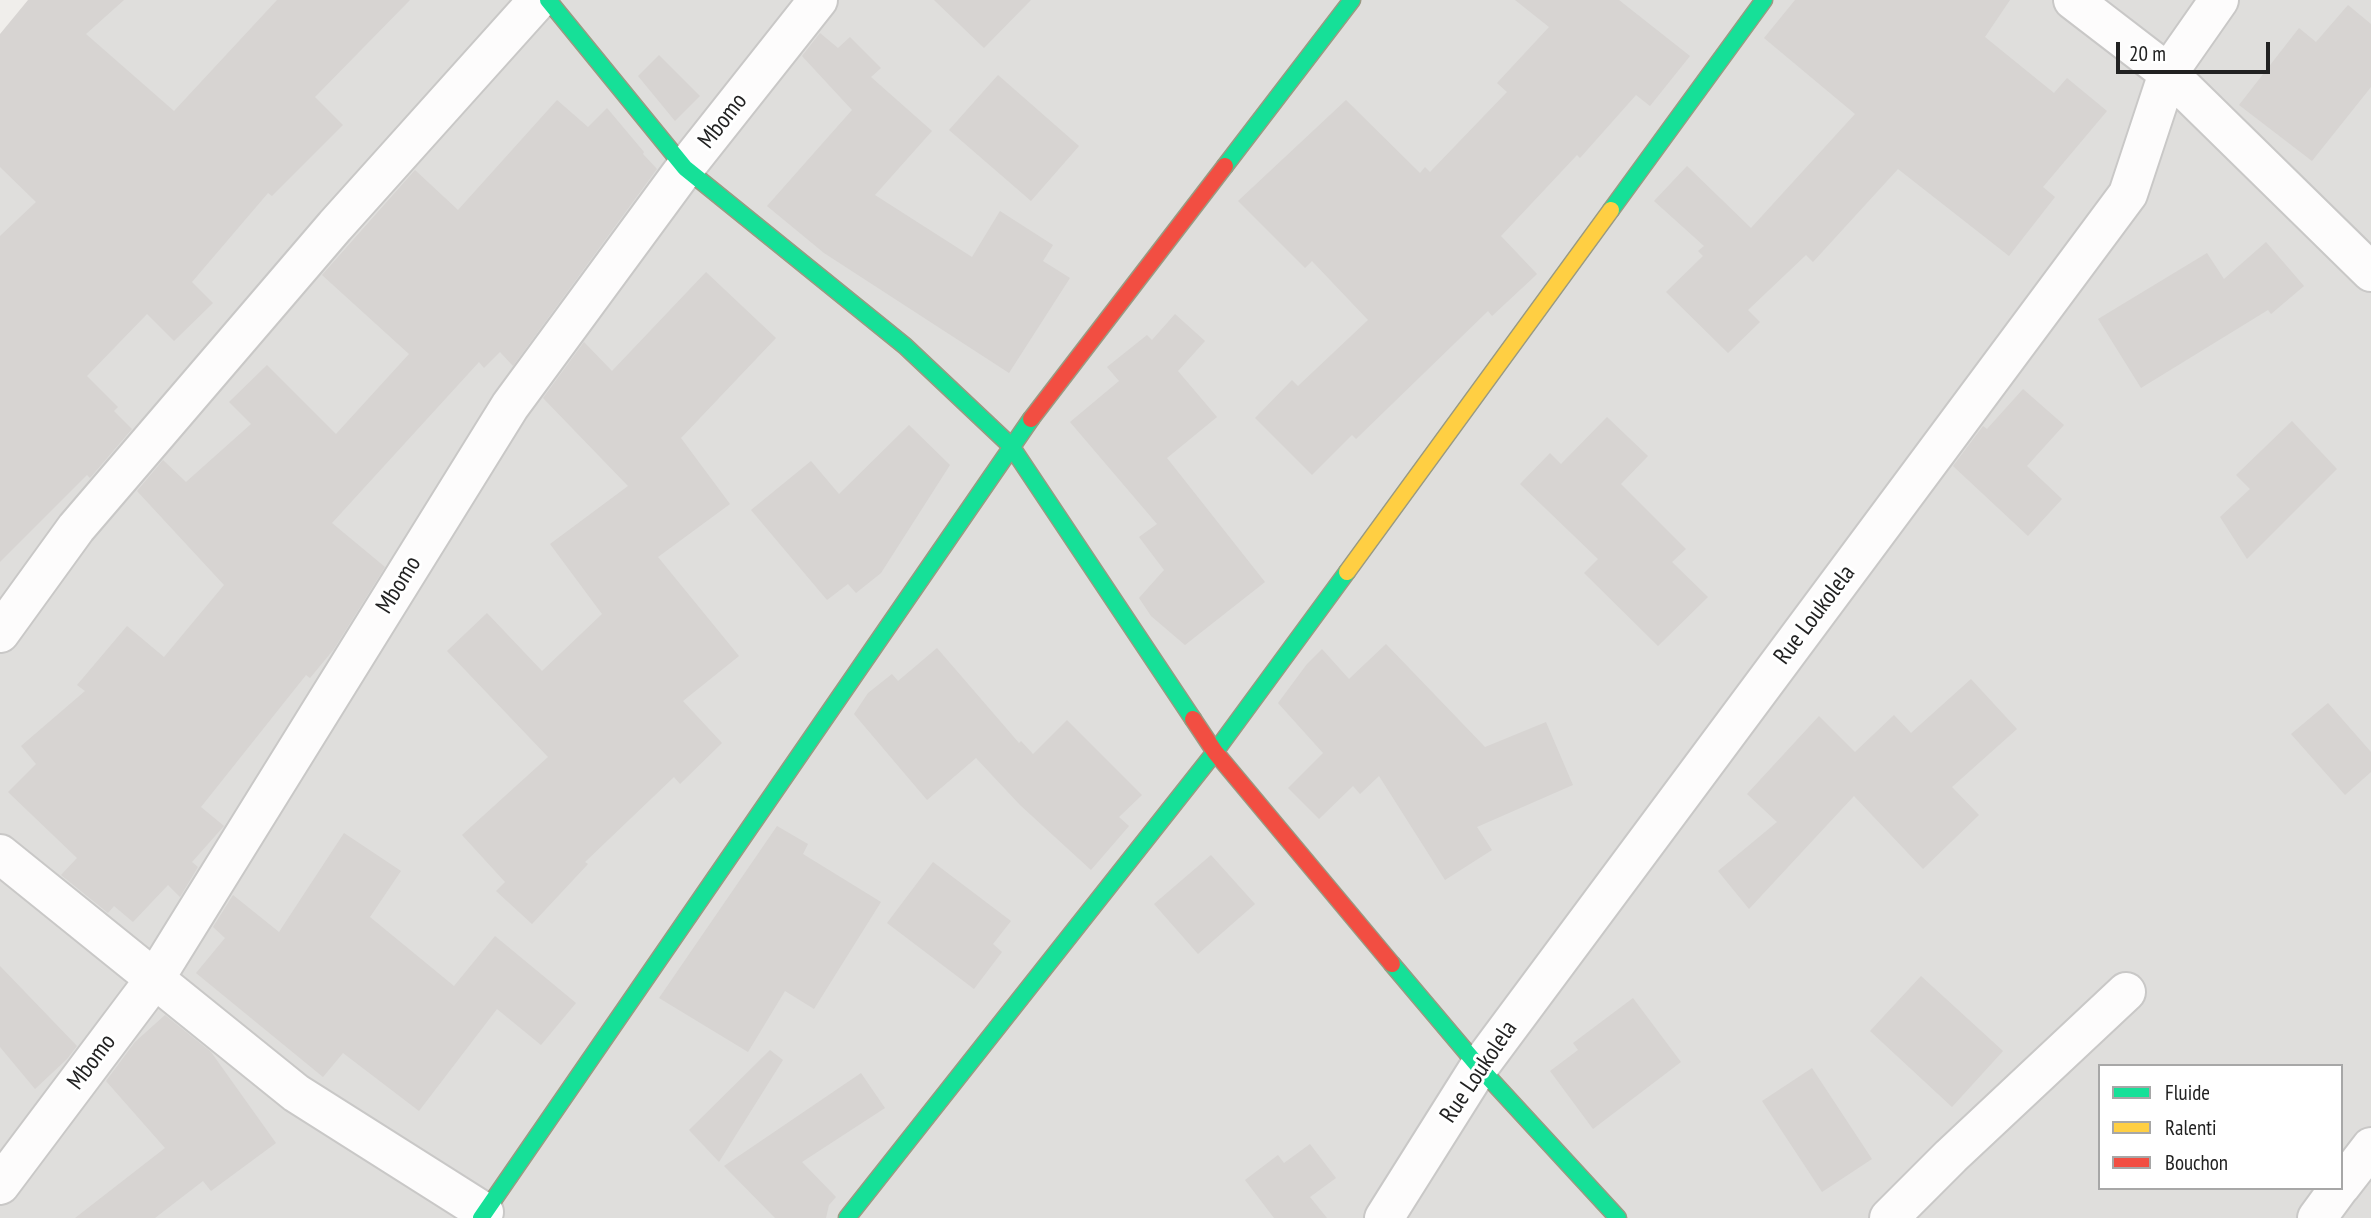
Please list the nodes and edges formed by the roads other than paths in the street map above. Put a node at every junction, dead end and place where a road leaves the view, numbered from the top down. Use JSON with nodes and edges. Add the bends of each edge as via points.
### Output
{"nodes":[{"id":1,"x":538,"y":0,"type":"edge"},
{"id":2,"x":548,"y":0,"type":"edge"},
{"id":3,"x":818,"y":0,"type":"edge"},
{"id":4,"x":1352,"y":0,"type":"edge"},
{"id":5,"x":1764,"y":0,"type":"edge"},
{"id":6,"x":2073,"y":0,"type":"edge"},
{"id":7,"x":2219,"y":0,"type":"edge"},
{"id":8,"x":2168,"y":73,"type":"junction"},
{"id":9,"x":685,"y":168,"type":"junction"},
{"id":10,"x":2371,"y":272,"type":"edge"},
{"id":11,"x":1011,"y":446,"type":"junction"},
{"id":12,"x":0,"y":633,"type":"edge"},
{"id":13,"x":1215,"y":752,"type":"junction"},
{"id":14,"x":0,"y":855,"type":"edge"},
{"id":15,"x":154,"y":980,"type":"junction"},
{"id":16,"x":2126,"y":992,"type":"dead end"},
{"id":17,"x":1479,"y":1067,"type":"junction"},
{"id":18,"x":2371,"y":1147,"type":"edge"},
{"id":19,"x":2343,"y":1183,"type":"edge"},
{"id":20,"x":0,"y":1185,"type":"edge"},
{"id":21,"x":2338,"y":1190,"type":"edge"},
{"id":22,"x":482,"y":1215,"type":"edge"},
{"id":23,"x":847,"y":1218,"type":"edge"},
{"id":24,"x":1384,"y":1218,"type":"edge"},
{"id":25,"x":1618,"y":1218,"type":"edge"},
{"id":26,"x":1889,"y":1218,"type":"edge"},
{"id":27,"x":2317,"y":1218,"type":"edge"}],
"edges":[{"from":1,"to":12,"type":"street","via":[[335,226],[94,508]]},
{"from":2,"to":9,"type":"street"},
{"from":3,"to":9,"type":"street","name":"Mbomo"},
{"from":4,"to":11,"type":"street"},
{"from":5,"to":13,"type":"street"},
{"from":6,"to":8,"type":"street"},
{"from":7,"to":8,"type":"street","name":"Rue Loukolela"},
{"from":8,"to":10,"type":"street"},
{"from":8,"to":17,"type":"street","name":"Rue Loukolela","via":[[2128,194]]},
{"from":9,"to":11,"type":"street","via":[[905,346]]},
{"from":9,"to":15,"type":"street","name":"Mbomo","via":[[510,406]]},
{"from":11,"to":13,"type":"street"},
{"from":11,"to":22,"type":"street"},
{"from":13,"to":17,"type":"street"},
{"from":13,"to":23,"type":"street"},
{"from":14,"to":15,"type":"street"},
{"from":15,"to":20,"type":"street","name":"Mbomo"},
{"from":15,"to":22,"type":"street","via":[[296,1093]]},
{"from":16,"to":26,"type":"street"},
{"from":17,"to":24,"type":"street","name":"Rue Loukolela"},
{"from":17,"to":25,"type":"street"},
{"from":18,"to":19,"type":"street"},
{"from":21,"to":27,"type":"street"}]}
